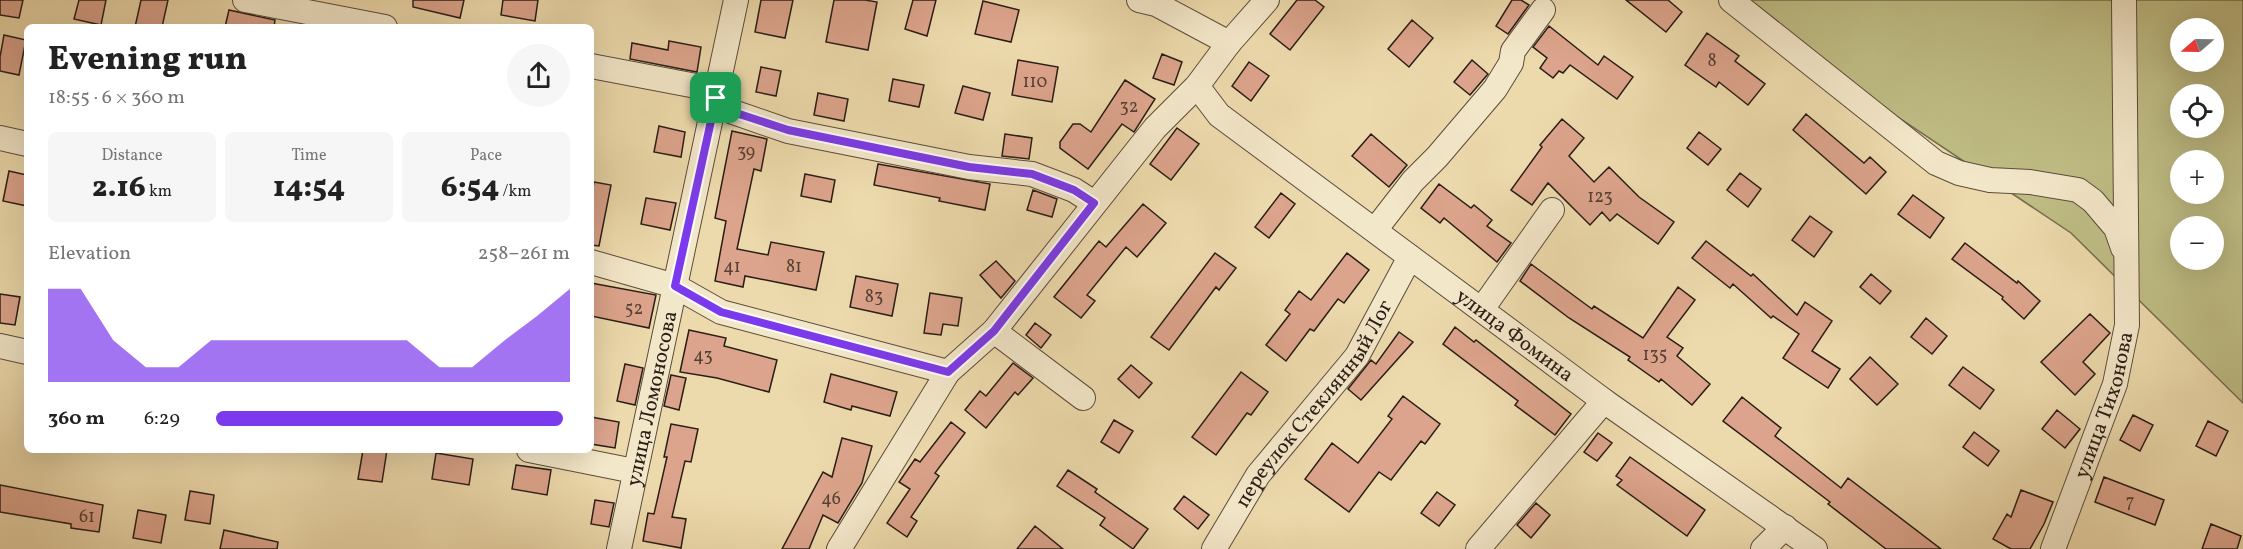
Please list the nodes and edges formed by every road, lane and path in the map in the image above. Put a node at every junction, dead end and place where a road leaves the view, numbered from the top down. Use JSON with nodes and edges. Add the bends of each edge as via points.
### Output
{"nodes":[{"id":1,"x":245,"y":0,"type":"edge"},
{"id":2,"x":736,"y":0,"type":"edge"},
{"id":3,"x":1139,"y":0,"type":"edge"},
{"id":4,"x":1267,"y":0,"type":"edge"},
{"id":5,"x":1731,"y":0,"type":"edge"},
{"id":6,"x":2124,"y":0,"type":"edge"},
{"id":7,"x":1543,"y":10,"type":"dead end"},
{"id":8,"x":369,"y":24,"type":"edge"},
{"id":9,"x":1229,"y":43,"type":"junction"},
{"id":10,"x":594,"y":67,"type":"edge"},
{"id":11,"x":1197,"y":86,"type":"junction"},
{"id":12,"x":716,"y":98,"type":"junction"},
{"id":13,"x":0,"y":138,"type":"edge"},
{"id":14,"x":24,"y":143,"type":"edge"},
{"id":15,"x":1094,"y":203,"type":"junction"},
{"id":16,"x":1552,"y":210,"type":"dead end"},
{"id":17,"x":1375,"y":230,"type":"junction"},
{"id":18,"x":2126,"y":256,"type":"junction"},
{"id":19,"x":1410,"y":257,"type":"junction"},
{"id":20,"x":594,"y":262,"type":"edge"},
{"id":21,"x":675,"y":286,"type":"junction"},
{"id":22,"x":1482,"y":309,"type":"junction"},
{"id":23,"x":994,"y":331,"type":"junction"},
{"id":24,"x":0,"y":346,"type":"edge"},
{"id":25,"x":24,"y":351,"type":"edge"},
{"id":26,"x":948,"y":372,"type":"junction"},
{"id":27,"x":1083,"y":398,"type":"dead end"},
{"id":28,"x":1604,"y":401,"type":"junction"},
{"id":29,"x":544,"y":453,"type":"edge"},
{"id":30,"x":634,"y":471,"type":"junction"},
{"id":31,"x":1785,"y":527,"type":"junction"},
{"id":32,"x":619,"y":549,"type":"edge"},
{"id":33,"x":839,"y":549,"type":"edge"},
{"id":34,"x":1214,"y":549,"type":"edge"},
{"id":35,"x":1478,"y":549,"type":"edge"},
{"id":36,"x":1763,"y":549,"type":"edge"},
{"id":37,"x":1815,"y":549,"type":"edge"},
{"id":38,"x":2053,"y":549,"type":"edge"}],
"edges":[{"from":1,"to":8,"type":"street"},
{"from":2,"to":12,"type":"street","name":"улица Ломоносова"},
{"from":3,"to":9,"type":"street","via":[[1156,4]]},
{"from":4,"to":9,"type":"street"},
{"from":5,"to":18,"type":"street","via":[[1936,163],[1990,180],[2078,189],[2116,228]]},
{"from":6,"to":18,"type":"street","name":"улица Тихонова"},
{"from":7,"to":17,"type":"street","via":[[1513,51],[1508,69],[1495,89]]},
{"from":9,"to":11,"type":"street"},
{"from":10,"to":12,"type":"street","via":[[696,86]]},
{"from":11,"to":15,"type":"street","via":[[1155,128]]},
{"from":11,"to":17,"type":"street","name":"улица Фомина","via":[[1219,116]]},
{"from":12,"to":15,"type":"street","via":[[733,112],[788,130],[969,167],[1032,174],[1074,190]]},
{"from":12,"to":21,"type":"street","name":"улица Ломоносова"},
{"from":13,"to":14,"type":"street"},
{"from":15,"to":23,"type":"street"},
{"from":16,"to":22,"type":"street"},
{"from":17,"to":19,"type":"street","name":"улица Фомина"},
{"from":18,"to":38,"type":"street","name":"улица Тихонова","via":[[2127,325],[2115,384]]},
{"from":19,"to":22,"type":"street","name":"улица Фомина"},
{"from":19,"to":34,"type":"street","name":"переулок Стеклянный Лог","via":[[1357,357],[1258,475]]},
{"from":20,"to":21,"type":"street"},
{"from":21,"to":26,"type":"street","via":[[721,312]]},
{"from":21,"to":30,"type":"street","name":"улица Ломоносова"},
{"from":22,"to":28,"type":"street","name":"улица Фомина"},
{"from":23,"to":26,"type":"street"},
{"from":23,"to":27,"type":"street"},
{"from":24,"to":25,"type":"street"},
{"from":26,"to":33,"type":"street"},
{"from":28,"to":31,"type":"street","name":"улица Фомина"},
{"from":28,"to":35,"type":"street"},
{"from":29,"to":30,"type":"street"},
{"from":30,"to":32,"type":"street","name":"улица Ломоносова"},
{"from":31,"to":36,"type":"street"},
{"from":31,"to":37,"type":"street","name":"улица Фомина"}]}
